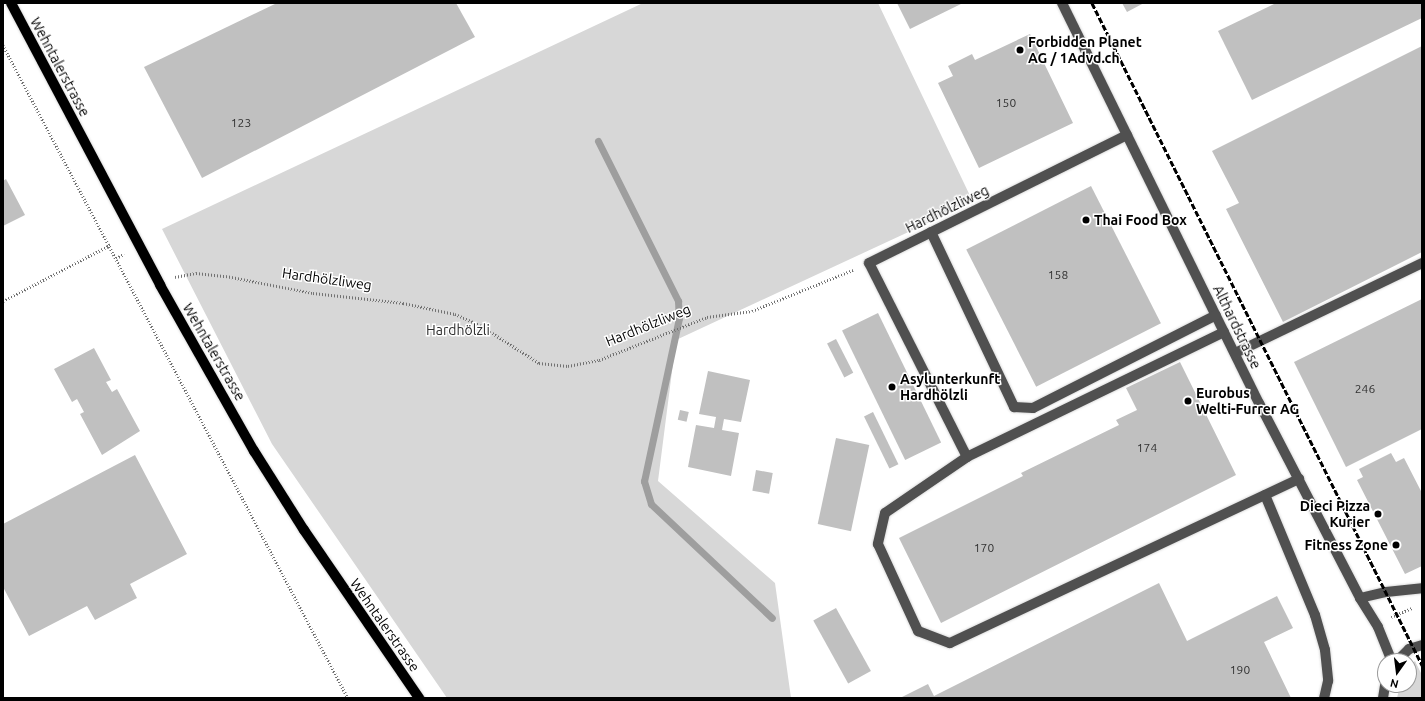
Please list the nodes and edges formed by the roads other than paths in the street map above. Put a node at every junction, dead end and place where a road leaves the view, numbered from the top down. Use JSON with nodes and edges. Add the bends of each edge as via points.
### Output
{"nodes":[{"id":1,"x":11,"y":3,"type":"edge"},
{"id":2,"x":1062,"y":3,"type":"edge"},
{"id":3,"x":1127,"y":135,"type":"junction"},
{"id":4,"x":931,"y":232,"type":"junction"},
{"id":5,"x":1422,"y":263,"type":"edge"},
{"id":6,"x":1216,"y":315,"type":"junction"},
{"id":7,"x":1224,"y":332,"type":"junction"},
{"id":8,"x":1234,"y":353,"type":"junction"},
{"id":9,"x":967,"y":457,"type":"junction"},
{"id":10,"x":1298,"y":479,"type":"junction"},
{"id":11,"x":1265,"y":495,"type":"junction"},
{"id":12,"x":1422,"y":588,"type":"edge"},
{"id":13,"x":1360,"y":598,"type":"junction"},
{"id":14,"x":1422,"y":644,"type":"edge"},
{"id":15,"x":1389,"y":653,"type":"edge"},
{"id":16,"x":1405,"y":653,"type":"edge"},
{"id":17,"x":419,"y":698,"type":"edge"},
{"id":18,"x":1324,"y":698,"type":"edge"}],
"edges":[{"from":1,"to":17,"type":"main road","name":"Wehntalerstrasse","via":[[160,285],[254,450],[295,517]]},
{"from":2,"to":3,"type":"street","name":"Althardstrasse"},
{"from":3,"to":4,"type":"street","name":"Hardhölzliweg"},
{"from":3,"to":6,"type":"street","name":"Althardstrasse"},
{"from":4,"to":6,"type":"street","via":[[1014,407],[1033,408]]},
{"from":4,"to":9,"type":"street","name":"Hardhölzliweg","via":[[869,263]]},
{"from":5,"to":8,"type":"street"},
{"from":6,"to":7,"type":"street","name":"Althardstrasse"},
{"from":7,"to":8,"type":"street","name":"Althardstrasse"},
{"from":7,"to":9,"type":"street"},
{"from":8,"to":10,"type":"street","name":"Althardstrasse"},
{"from":9,"to":11,"type":"street","via":[[885,513],[878,544],[918,631],[950,643]]},
{"from":10,"to":11,"type":"street"},
{"from":10,"to":13,"type":"street","name":"Althardstrasse"},
{"from":11,"to":18,"type":"street","via":[[1315,615],[1326,650],[1328,681]]},
{"from":12,"to":13,"type":"street"},
{"from":13,"to":15,"type":"street","name":"Althardstrasse","via":[[1378,627]]},
{"from":14,"to":16,"type":"street"}]}
